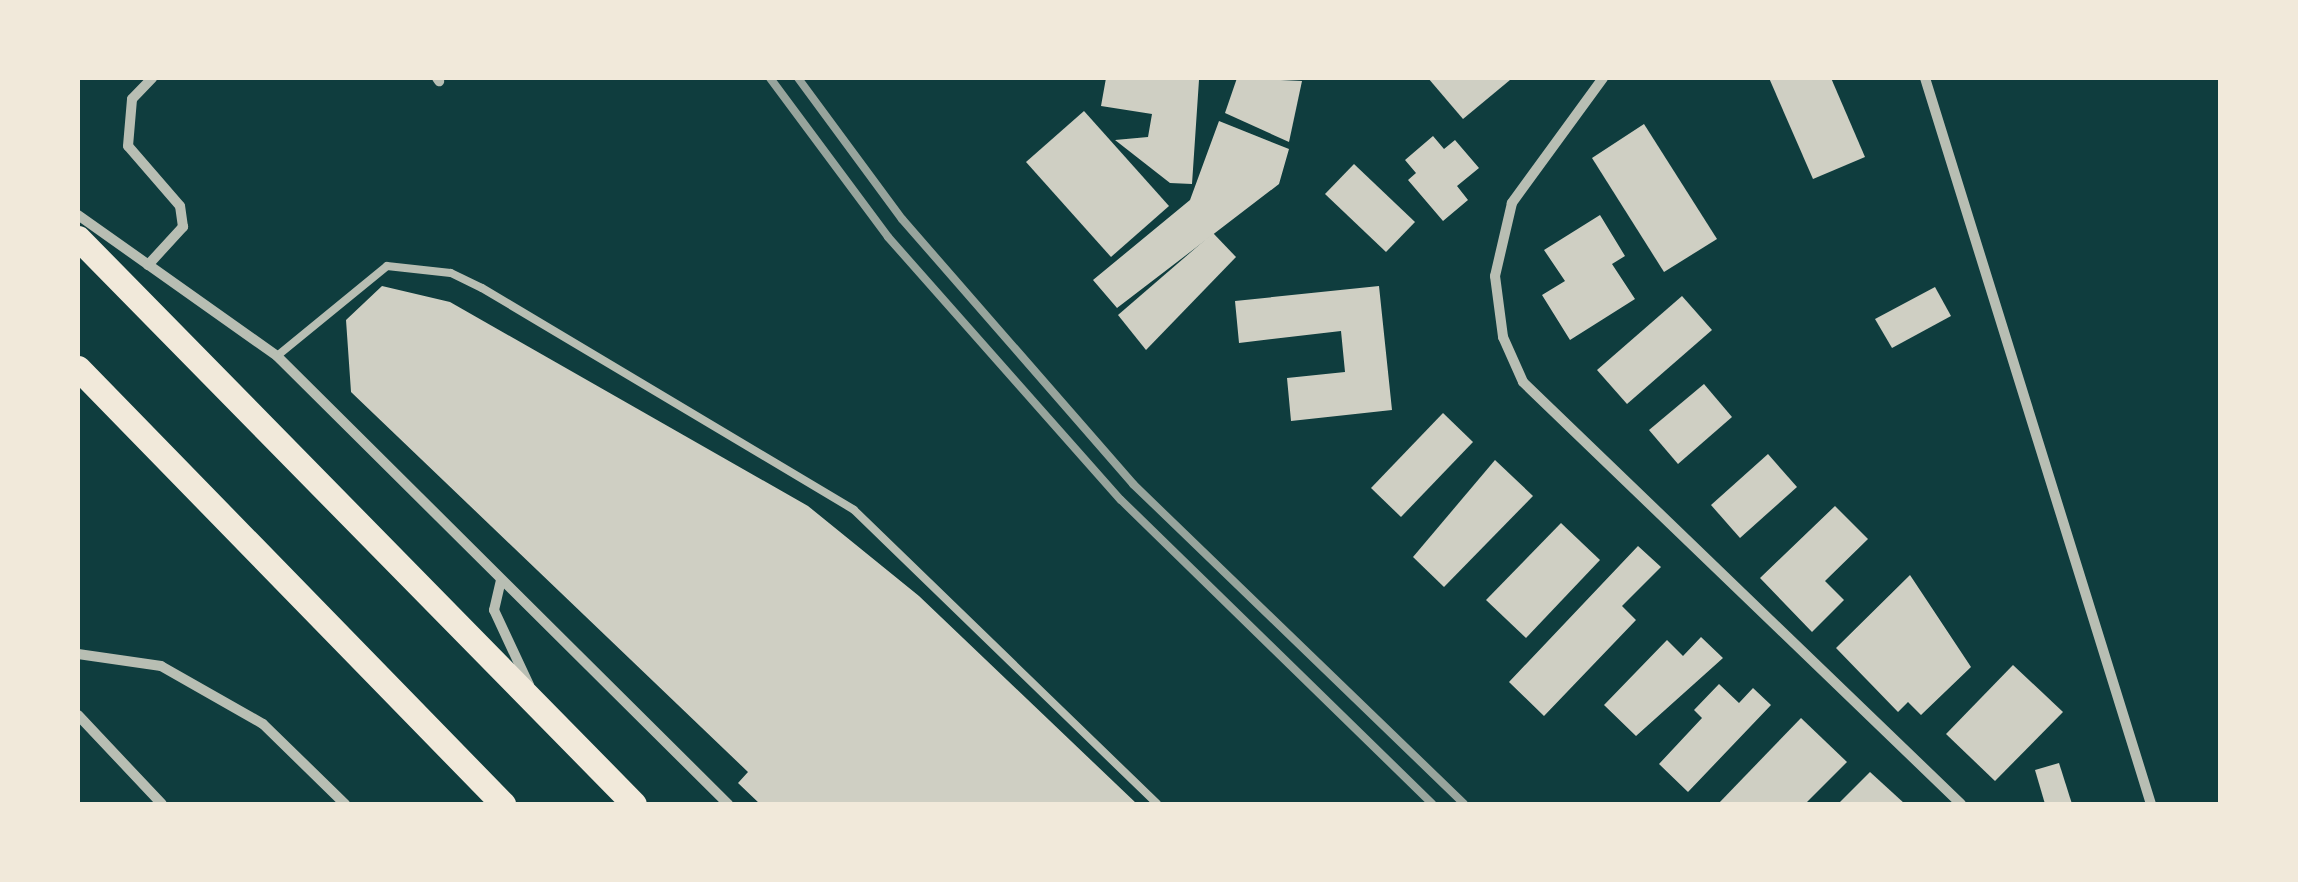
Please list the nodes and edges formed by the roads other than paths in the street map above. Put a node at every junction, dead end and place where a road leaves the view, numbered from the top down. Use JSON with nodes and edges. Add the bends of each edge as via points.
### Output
{"nodes":[{"id":1,"x":152,"y":78,"type":"edge"},
{"id":2,"x":1603,"y":78,"type":"edge"},
{"id":3,"x":1925,"y":78,"type":"edge"},
{"id":4,"x":78,"y":215,"type":"edge"},
{"id":5,"x":78,"y":238,"type":"edge"},
{"id":6,"x":148,"y":265,"type":"junction"},
{"id":7,"x":276,"y":356,"type":"junction"},
{"id":8,"x":78,"y":368,"type":"edge"},
{"id":9,"x":501,"y":580,"type":"junction"},
{"id":10,"x":78,"y":654,"type":"edge"},
{"id":11,"x":536,"y":700,"type":"junction"},
{"id":12,"x":78,"y":716,"type":"edge"},
{"id":13,"x":162,"y":804,"type":"edge"},
{"id":14,"x":344,"y":804,"type":"edge"},
{"id":15,"x":504,"y":804,"type":"edge"},
{"id":16,"x":634,"y":804,"type":"edge"},
{"id":17,"x":728,"y":804,"type":"edge"},
{"id":18,"x":1157,"y":804,"type":"edge"},
{"id":19,"x":1961,"y":804,"type":"edge"},
{"id":20,"x":2151,"y":804,"type":"edge"}],
"edges":[{"from":1,"to":6,"type":"street","via":[[132,99],[128,146],[180,206],[183,227]]},
{"from":2,"to":19,"type":"street","via":[[1512,204],[1495,276],[1503,337],[1523,382]]},
{"from":3,"to":20,"type":"street"},
{"from":4,"to":6,"type":"street"},
{"from":5,"to":11,"type":"highway"},
{"from":6,"to":7,"type":"street"},
{"from":7,"to":9,"type":"street"},
{"from":7,"to":18,"type":"lane","via":[[386,266],[450,273],[482,288],[854,510]]},
{"from":8,"to":15,"type":"highway"},
{"from":9,"to":11,"type":"street","via":[[494,610]]},
{"from":9,"to":17,"type":"street"},
{"from":10,"to":14,"type":"street","via":[[178,675],[262,724]]},
{"from":11,"to":16,"type":"highway"},
{"from":12,"to":13,"type":"street"}]}
